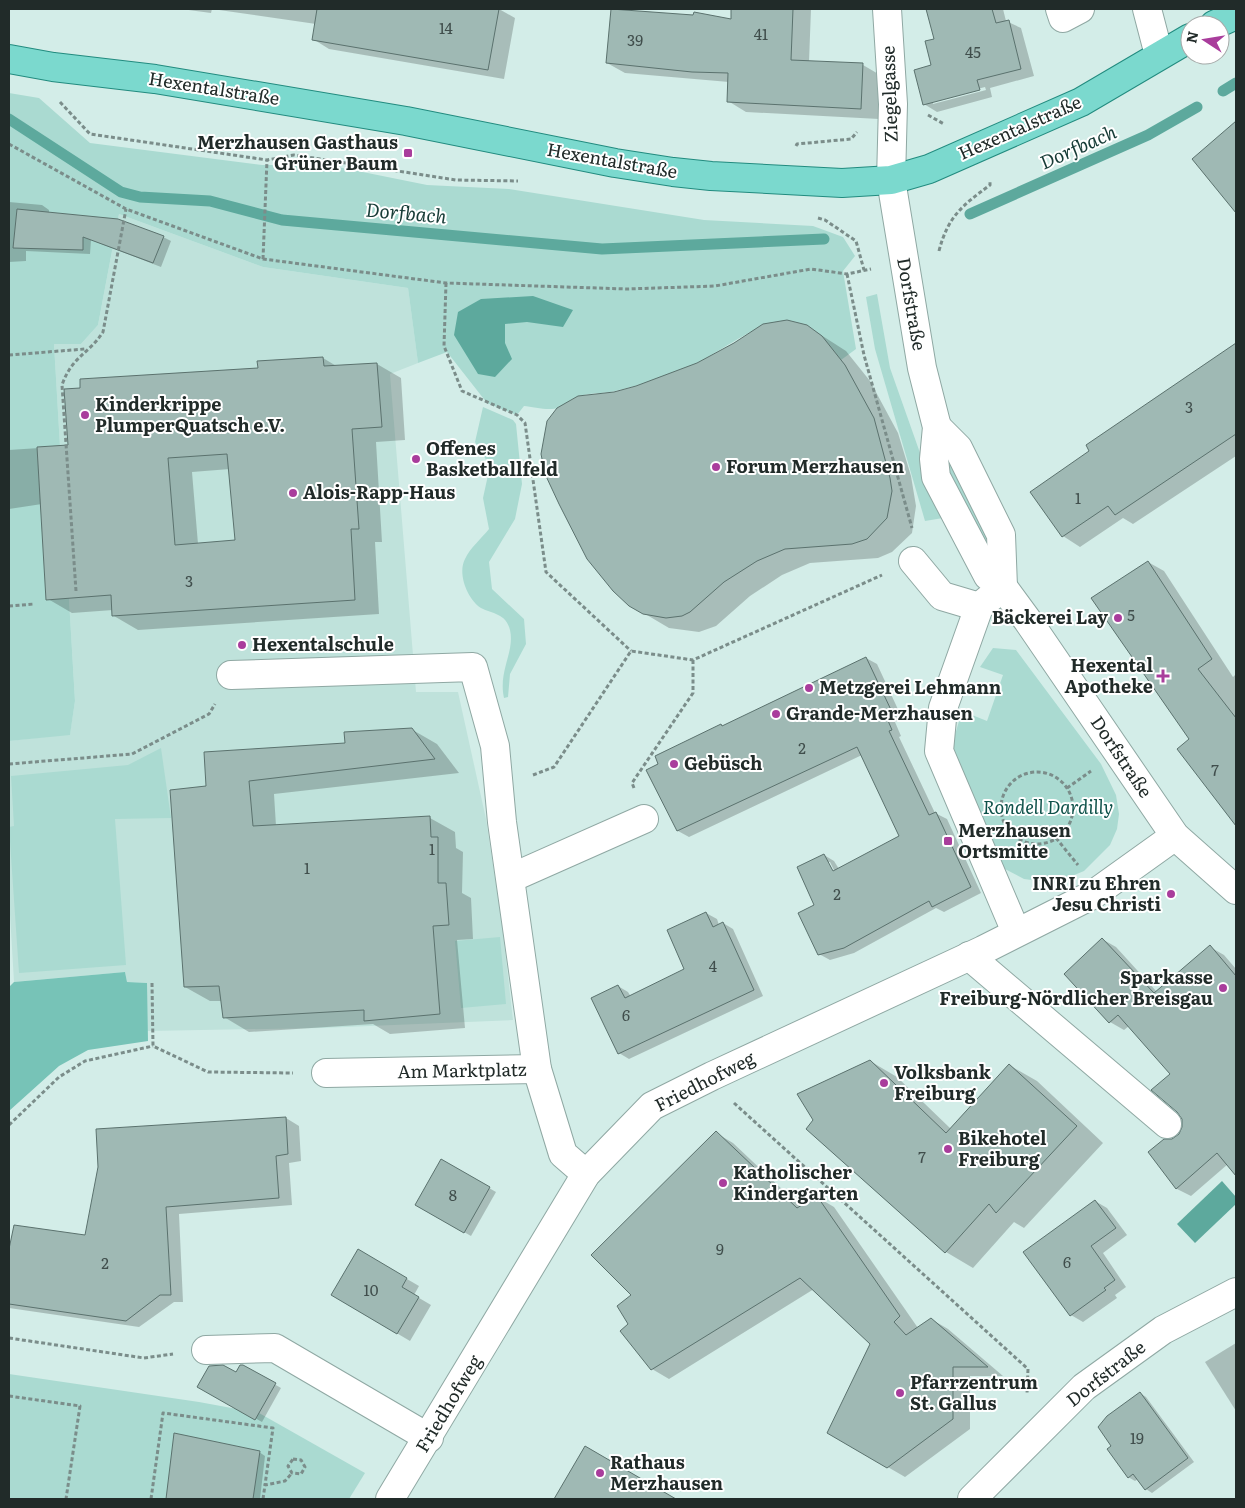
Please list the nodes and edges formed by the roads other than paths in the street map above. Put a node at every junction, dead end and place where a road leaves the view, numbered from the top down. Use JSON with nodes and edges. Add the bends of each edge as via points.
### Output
{"nodes":[{"id":1,"x":885,"y":9,"type":"edge"},
{"id":2,"x":1060,"y":9,"type":"edge"},
{"id":3,"x":1080,"y":9,"type":"edge"},
{"id":4,"x":1147,"y":9,"type":"edge"},
{"id":5,"x":1180,"y":43,"type":"edge"},
{"id":6,"x":1159,"y":55,"type":"junction"},
{"id":7,"x":9,"y":59,"type":"edge"},
{"id":8,"x":892,"y":180,"type":"junction"},
{"id":9,"x":913,"y":561,"type":"road end"},
{"id":10,"x":1002,"y":587,"type":"junction"},
{"id":11,"x":979,"y":606,"type":"junction"},
{"id":12,"x":231,"y":675,"type":"road end"},
{"id":13,"x":644,"y":819,"type":"road end"},
{"id":14,"x":1175,"y":836,"type":"junction"},
{"id":15,"x":511,"y":878,"type":"junction"},
{"id":16,"x":1236,"y":890,"type":"edge"},
{"id":17,"x":1016,"y":932,"type":"junction"},
{"id":18,"x":969,"y":956,"type":"junction"},
{"id":19,"x":537,"y":1069,"type":"junction"},
{"id":20,"x":326,"y":1073,"type":"road end"},
{"id":21,"x":1167,"y":1124,"type":"dead end"},
{"id":22,"x":586,"y":1174,"type":"junction"},
{"id":23,"x":1236,"y":1292,"type":"edge"},
{"id":24,"x":206,"y":1350,"type":"road end"},
{"id":25,"x":429,"y":1438,"type":"junction"},
{"id":26,"x":390,"y":1499,"type":"edge"},
{"id":27,"x":972,"y":1499,"type":"edge"}],
"edges":[{"from":1,"to":8,"type":"street","name":"Ziegelgasse","via":[[892,104]]},
{"from":2,"to":3,"type":"street","via":[[1063,18]]},
{"from":4,"to":6,"type":"street"},
{"from":5,"to":6,"type":"main road","name":"Hexentalstraße"},
{"from":6,"to":8,"type":"main road","name":"Hexentalstraße","via":[[1080,102],[929,169]]},
{"from":7,"to":8,"type":"main road","name":"Hexentalstraße","via":[[155,78],[673,172],[842,183]]},
{"from":8,"to":10,"type":"street","name":"Dorfstraße","via":[[922,368],[937,427],[936,477],[988,576]]},
{"from":9,"to":11,"type":"street","via":[[942,596]]},
{"from":10,"to":11,"type":"street"},
{"from":10,"to":14,"type":"street","name":"Dorfstraße"},
{"from":11,"to":17,"type":"street","via":[[943,708],[939,751]]},
{"from":12,"to":15,"type":"street","via":[[474,666],[495,746]]},
{"from":13,"to":15,"type":"street"},
{"from":14,"to":16,"type":"street","name":"Dorfstraße"},
{"from":14,"to":17,"type":"street","name":"Friedhofweg","via":[[1094,894]]},
{"from":15,"to":19,"type":"street"},
{"from":17,"to":18,"type":"street","name":"Friedhofweg"},
{"from":18,"to":21,"type":"street"},
{"from":18,"to":22,"type":"street","name":"Friedhofweg","via":[[652,1106]]},
{"from":19,"to":20,"type":"street","name":"Am Marktplatz"},
{"from":19,"to":22,"type":"street","name":"Am Marktplatz","via":[[563,1154]]},
{"from":22,"to":25,"type":"street","name":"Friedhofweg"},
{"from":23,"to":27,"type":"street","name":"Dorfstraße","via":[[1163,1330],[1084,1387]]},
{"from":24,"to":25,"type":"street","via":[[275,1348]]},
{"from":25,"to":26,"type":"street","name":"Friedhofweg"}]}
